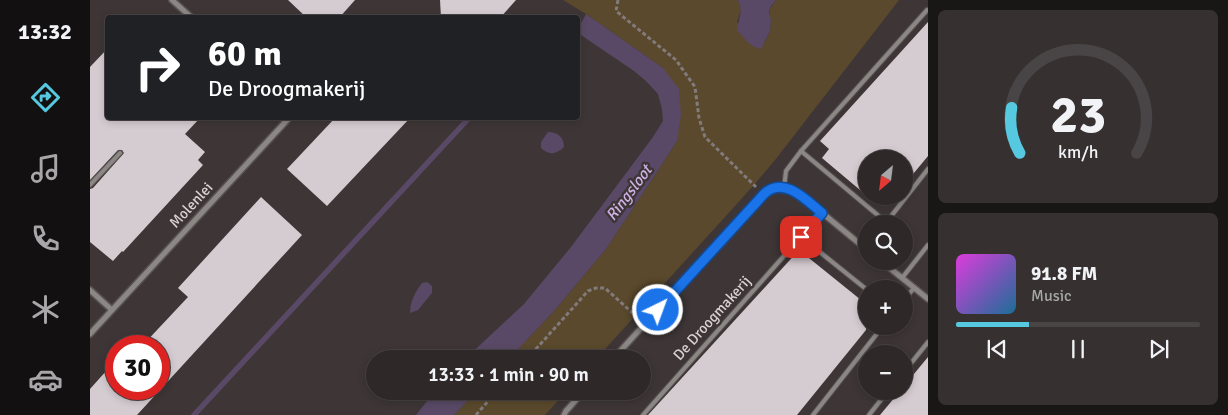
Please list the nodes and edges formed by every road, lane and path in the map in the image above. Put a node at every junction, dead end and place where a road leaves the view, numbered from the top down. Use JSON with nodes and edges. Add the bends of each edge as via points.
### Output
{"nodes":[{"id":1,"x":172,"y":0,"type":"edge"},
{"id":2,"x":618,"y":0,"type":"edge"},
{"id":3,"x":927,"y":10,"type":"edge"},
{"id":4,"x":189,"y":15,"type":"edge"},
{"id":5,"x":287,"y":120,"type":"edge"},
{"id":6,"x":801,"y":151,"type":"junction"},
{"id":7,"x":120,"y":153,"type":"dead end"},
{"id":8,"x":928,"y":169,"type":"edge"},
{"id":9,"x":90,"y":185,"type":"edge"},
{"id":10,"x":784,"y":188,"type":"junction"},
{"id":11,"x":764,"y":194,"type":"junction"},
{"id":12,"x":822,"y":213,"type":"junction"},
{"id":13,"x":876,"y":215,"type":"edge"},
{"id":14,"x":891,"y":215,"type":"edge"},
{"id":15,"x":801,"y":237,"type":"junction"},
{"id":16,"x":858,"y":242,"type":"edge"},
{"id":17,"x":928,"y":245,"type":"edge"},
{"id":18,"x":892,"y":270,"type":"edge"},
{"id":19,"x":902,"y":278,"type":"junction"},
{"id":20,"x":858,"y":283,"type":"edge"},
{"id":21,"x":914,"y":288,"type":"joint"},
{"id":22,"x":90,"y":290,"type":"edge"},
{"id":23,"x":928,"y":299,"type":"edge"},
{"id":24,"x":112,"y":310,"type":"junction"},
{"id":25,"x":645,"y":324,"type":"junction"},
{"id":26,"x":90,"y":334,"type":"edge"},
{"id":27,"x":876,"y":335,"type":"edge"},
{"id":28,"x":928,"y":342,"type":"edge"},
{"id":29,"x":535,"y":350,"type":"edge"},
{"id":30,"x":621,"y":350,"type":"edge"},
{"id":31,"x":913,"y":361,"type":"edge"},
{"id":32,"x":489,"y":400,"type":"edge"},
{"id":33,"x":576,"y":400,"type":"edge"},
{"id":34,"x":881,"y":400,"type":"edge"},
{"id":35,"x":476,"y":415,"type":"edge"},
{"id":36,"x":564,"y":415,"type":"edge"},
{"id":37,"x":643,"y":415,"type":"edge"},
{"id":38,"x":813,"y":415,"type":"edge"},
{"id":39,"x":869,"y":415,"type":"edge"}],
"edges":[{"from":1,"to":4,"type":"street"},
{"from":2,"to":11,"type":"path","via":[[616,11],[676,60],[694,87],[698,118],[705,137]]},
{"from":3,"to":6,"type":"lane"},
{"from":5,"to":24,"type":"street","name":"Molenlei"},
{"from":6,"to":10,"type":"lane","via":[[786,171]]},
{"from":6,"to":13,"type":"lane"},
{"from":7,"to":9,"type":"lane"},
{"from":8,"to":14,"type":"lane"},
{"from":10,"to":11,"type":"street","via":[[772,188]]},
{"from":10,"to":12,"type":"street","via":[[798,193]]},
{"from":11,"to":25,"type":"street"},
{"from":12,"to":15,"type":"lane","name":"De Droogmakerij"},
{"from":12,"to":16,"type":"street"},
{"from":15,"to":20,"type":"lane"},
{"from":15,"to":37,"type":"lane","name":"De Droogmakerij"},
{"from":17,"to":19,"type":"lane"},
{"from":18,"to":19,"type":"street"},
{"from":19,"to":21,"type":"street"},
{"from":21,"to":23,"type":"street"},
{"from":22,"to":24,"type":"street"},
{"from":24,"to":26,"type":"street","name":"Molenlei"},
{"from":25,"to":29,"type":"path","via":[[605,288],[596,288],[588,291]]},
{"from":25,"to":30,"type":"street"},
{"from":27,"to":38,"type":"lane"},
{"from":28,"to":31,"type":"lane"},
{"from":32,"to":35,"type":"path"},
{"from":33,"to":36,"type":"street"},
{"from":34,"to":39,"type":"lane"}]}
